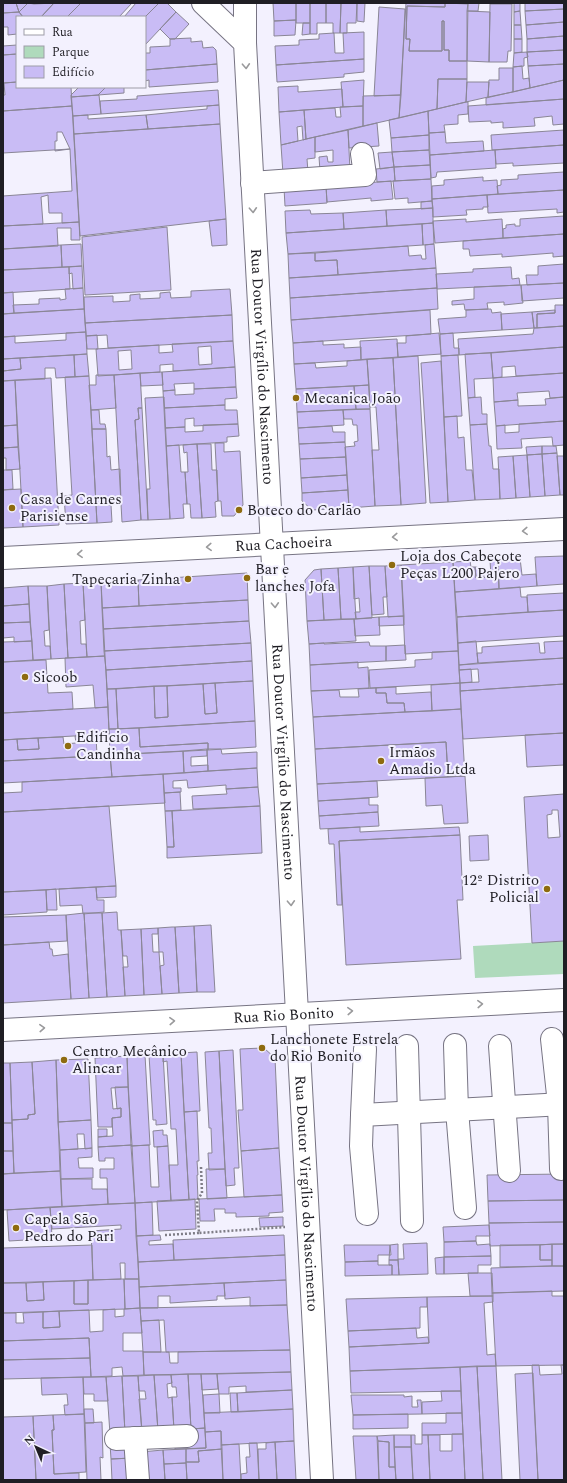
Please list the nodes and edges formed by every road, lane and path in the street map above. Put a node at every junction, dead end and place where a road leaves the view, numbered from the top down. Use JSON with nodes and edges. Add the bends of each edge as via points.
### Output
{"nodes":[{"id":1,"x":203,"y":3,"type":"edge"},
{"id":2,"x":245,"y":3,"type":"edge"},
{"id":3,"x":245,"y":44,"type":"junction"},
{"id":4,"x":362,"y":154,"type":"dead end"},
{"id":5,"x":252,"y":183,"type":"junction"},
{"id":6,"x":564,"y":528,"type":"edge"},
{"id":7,"x":272,"y":544,"type":"junction"},
{"id":8,"x":3,"y":558,"type":"edge"},
{"id":9,"x":564,"y":1000,"type":"edge"},
{"id":10,"x":297,"y":1014,"type":"junction"},
{"id":11,"x":3,"y":1030,"type":"edge"},
{"id":12,"x":552,"y":1039,"type":"dead end"},
{"id":13,"x":455,"y":1045,"type":"dead end"},
{"id":14,"x":406,"y":1046,"type":"dead end"},
{"id":15,"x":500,"y":1046,"type":"dead end"},
{"id":16,"x":365,"y":1049,"type":"dead end"},
{"id":17,"x":561,"y":1104,"type":"edge"},
{"id":18,"x":505,"y":1107,"type":"junction"},
{"id":19,"x":457,"y":1110,"type":"junction"},
{"id":20,"x":409,"y":1113,"type":"junction"},
{"id":21,"x":362,"y":1115,"type":"junction"},
{"id":22,"x":201,"y":1167,"type":"dead end"},
{"id":23,"x":561,"y":1169,"type":"dead end"},
{"id":24,"x":509,"y":1171,"type":"dead end"},
{"id":25,"x":465,"y":1208,"type":"dead end"},
{"id":26,"x":366,"y":1214,"type":"dead end"},
{"id":27,"x":412,"y":1221,"type":"dead end"},
{"id":28,"x":308,"y":1225,"type":"junction"},
{"id":29,"x":199,"y":1233,"type":"junction"},
{"id":30,"x":165,"y":1235,"type":"dead end"},
{"id":31,"x":187,"y":1436,"type":"dead end"},
{"id":32,"x":138,"y":1480,"type":"edge"},
{"id":33,"x":322,"y":1480,"type":"edge"}],
"edges":[{"from":1,"to":3,"type":"street"},
{"from":2,"to":3,"type":"street","name":"Rua Doutor Virgílio do Nascimento"},
{"from":3,"to":5,"type":"street","name":"Rua Doutor Virgílio do Nascimento","one_way":true},
{"from":4,"to":5,"type":"street","via":[[365,175]]},
{"from":5,"to":7,"type":"street","name":"Rua Doutor Virgílio do Nascimento","one_way":true},
{"from":6,"to":7,"type":"street","name":"Rua Cachoeira","one_way":true},
{"from":7,"to":8,"type":"street","name":"Rua Cachoeira","one_way":true},
{"from":7,"to":10,"type":"street","name":"Rua Doutor Virgílio do Nascimento","one_way":true},
{"from":10,"to":9,"type":"street","name":"Rua Rio Bonito","one_way":true},
{"from":11,"to":10,"type":"street","name":"Rua Rio Bonito","one_way":true},
{"from":10,"to":28,"type":"street","name":"Rua Doutor Virgílio do Nascimento"},
{"from":12,"to":17,"type":"street"},
{"from":13,"to":19,"type":"street"},
{"from":14,"to":20,"type":"street"},
{"from":15,"to":18,"type":"street"},
{"from":16,"to":21,"type":"street"},
{"from":17,"to":18,"type":"street"},
{"from":17,"to":23,"type":"street"},
{"from":18,"to":19,"type":"street"},
{"from":18,"to":24,"type":"street"},
{"from":19,"to":20,"type":"street"},
{"from":19,"to":25,"type":"street"},
{"from":20,"to":21,"type":"street"},
{"from":20,"to":27,"type":"street"},
{"from":21,"to":26,"type":"street","via":[[361,1146]]},
{"from":22,"to":29,"type":"path","via":[[202,1193],[197,1201]]},
{"from":28,"to":29,"type":"path"},
{"from":28,"to":33,"type":"street","name":"Rua Doutor Virgílio do Nascimento"},
{"from":29,"to":30,"type":"path"},
{"from":31,"to":32,"type":"street","via":[[126,1439]]}]}
